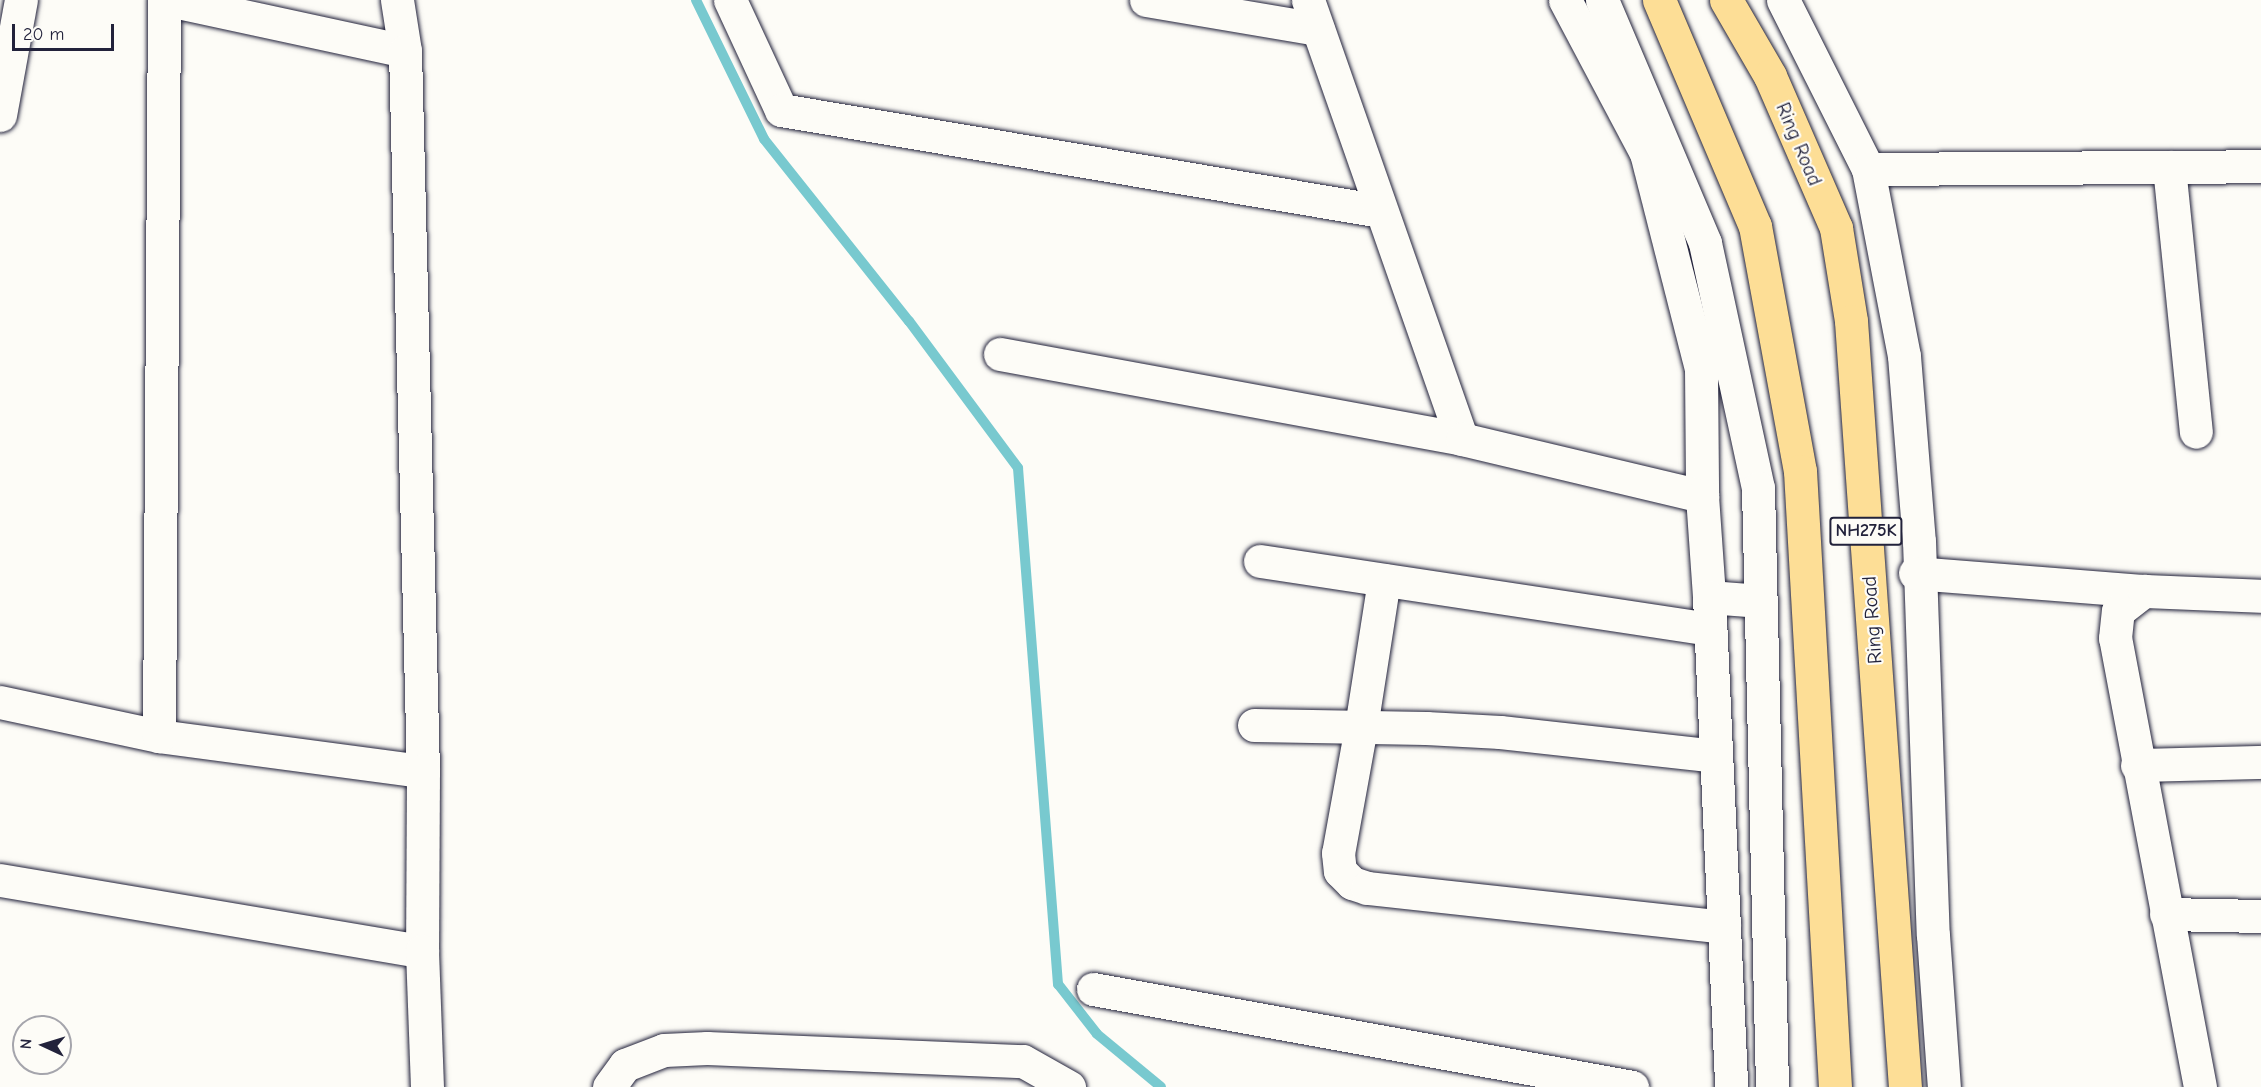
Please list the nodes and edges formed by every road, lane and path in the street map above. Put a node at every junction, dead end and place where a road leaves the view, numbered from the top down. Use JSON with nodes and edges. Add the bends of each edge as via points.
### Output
{"nodes":[{"id":1,"x":21,"y":0,"type":"edge"},
{"id":2,"x":164,"y":0,"type":"edge"},
{"id":3,"x":169,"y":0,"type":"edge"},
{"id":4,"x":397,"y":0,"type":"edge"},
{"id":5,"x":729,"y":0,"type":"edge"},
{"id":6,"x":1146,"y":0,"type":"edge"},
{"id":7,"x":1565,"y":0,"type":"edge"},
{"id":8,"x":1602,"y":0,"type":"edge"},
{"id":9,"x":1659,"y":0,"type":"edge"},
{"id":10,"x":1726,"y":0,"type":"edge"},
{"id":11,"x":1783,"y":0,"type":"edge"},
{"id":12,"x":1313,"y":15,"type":"edge"},
{"id":13,"x":405,"y":51,"type":"junction"},
{"id":14,"x":0,"y":115,"type":"edge"},
{"id":15,"x":2261,"y":166,"type":"edge"},
{"id":16,"x":2169,"y":167,"type":"junction"},
{"id":17,"x":1868,"y":169,"type":"junction"},
{"id":18,"x":1381,"y":211,"type":"junction"},
{"id":19,"x":1000,"y":354,"type":"dead end"},
{"id":20,"x":2196,"y":432,"type":"dead end"},
{"id":21,"x":1462,"y":439,"type":"junction"},
{"id":22,"x":1702,"y":496,"type":"junction"},
{"id":23,"x":1260,"y":561,"type":"dead end"},
{"id":24,"x":1918,"y":573,"type":"junction"},
{"id":25,"x":1384,"y":580,"type":"junction"},
{"id":26,"x":2144,"y":591,"type":"junction"},
{"id":27,"x":2261,"y":596,"type":"edge"},
{"id":28,"x":1709,"y":597,"type":"junction"},
{"id":29,"x":1761,"y":602,"type":"junction"},
{"id":30,"x":1710,"y":629,"type":"junction"},
{"id":31,"x":0,"y":702,"type":"edge"},
{"id":32,"x":1254,"y":725,"type":"dead end"},
{"id":33,"x":1361,"y":727,"type":"junction"},
{"id":34,"x":159,"y":736,"type":"junction"},
{"id":35,"x":1716,"y":756,"type":"junction"},
{"id":36,"x":2261,"y":762,"type":"edge"},
{"id":37,"x":2137,"y":765,"type":"junction"},
{"id":38,"x":423,"y":771,"type":"junction"},
{"id":39,"x":0,"y":880,"type":"edge"},
{"id":40,"x":2166,"y":914,"type":"junction"},
{"id":41,"x":2261,"y":916,"type":"edge"},
{"id":42,"x":1724,"y":927,"type":"junction"},
{"id":43,"x":422,"y":951,"type":"junction"},
{"id":44,"x":1093,"y":989,"type":"dead end"},
{"id":45,"x":427,"y":1087,"type":"edge"},
{"id":46,"x":609,"y":1087,"type":"edge"},
{"id":47,"x":1069,"y":1087,"type":"edge"},
{"id":48,"x":1632,"y":1087,"type":"edge"},
{"id":49,"x":1731,"y":1087,"type":"edge"},
{"id":50,"x":1772,"y":1087,"type":"edge"},
{"id":51,"x":1836,"y":1087,"type":"edge"},
{"id":52,"x":1905,"y":1087,"type":"edge"},
{"id":53,"x":1944,"y":1087,"type":"edge"},
{"id":54,"x":2200,"y":1087,"type":"edge"}],
"edges":[{"from":1,"to":14,"type":"street"},
{"from":2,"to":34,"type":"street"},
{"from":3,"to":13,"type":"street"},
{"from":4,"to":13,"type":"street"},
{"from":5,"to":18,"type":"street","via":[[780,110]]},
{"from":6,"to":12,"type":"street"},
{"from":7,"to":22,"type":"street","via":[[1646,153],[1701,369]]},
{"from":8,"to":29,"type":"street","via":[[1705,243],[1758,489]]},
{"from":9,"to":51,"type":"highway","number":"NH275K","via":[[1755,226],[1800,471]]},
{"from":10,"to":52,"type":"highway","name":"Ring Road","number":"NH275K","via":[[1770,76],[1836,228],[1851,321]]},
{"from":11,"to":17,"type":"street"},
{"from":12,"to":18,"type":"street"},
{"from":13,"to":38,"type":"street"},
{"from":15,"to":16,"type":"street"},
{"from":16,"to":17,"type":"street"},
{"from":16,"to":20,"type":"street"},
{"from":17,"to":24,"type":"street","via":[[1904,356]]},
{"from":18,"to":21,"type":"street"},
{"from":19,"to":21,"type":"street"},
{"from":21,"to":22,"type":"street"},
{"from":22,"to":28,"type":"street"},
{"from":23,"to":25,"type":"street"},
{"from":24,"to":26,"type":"street"},
{"from":24,"to":53,"type":"street","via":[[1933,935]]},
{"from":25,"to":30,"type":"street"},
{"from":25,"to":33,"type":"street"},
{"from":26,"to":27,"type":"street"},
{"from":26,"to":37,"type":"street","via":[[2118,611],[2115,638]]},
{"from":28,"to":29,"type":"street"},
{"from":28,"to":30,"type":"street"},
{"from":29,"to":50,"type":"street"},
{"from":30,"to":35,"type":"street"},
{"from":31,"to":34,"type":"street"},
{"from":32,"to":33,"type":"street"},
{"from":33,"to":35,"type":"street","via":[[1500,732]]},
{"from":33,"to":42,"type":"street","via":[[1338,853],[1340,871],[1352,883],[1366,888]]},
{"from":34,"to":38,"type":"street"},
{"from":35,"to":42,"type":"street"},
{"from":36,"to":37,"type":"street"},
{"from":37,"to":40,"type":"street"},
{"from":38,"to":43,"type":"street"},
{"from":39,"to":43,"type":"street"},
{"from":40,"to":41,"type":"street"},
{"from":40,"to":54,"type":"street"},
{"from":42,"to":49,"type":"street"},
{"from":43,"to":45,"type":"street"},
{"from":44,"to":48,"type":"street"},
{"from":46,"to":47,"type":"street","via":[[625,1065],[635,1061],[664,1050],[707,1048],[1023,1061]]}]}
